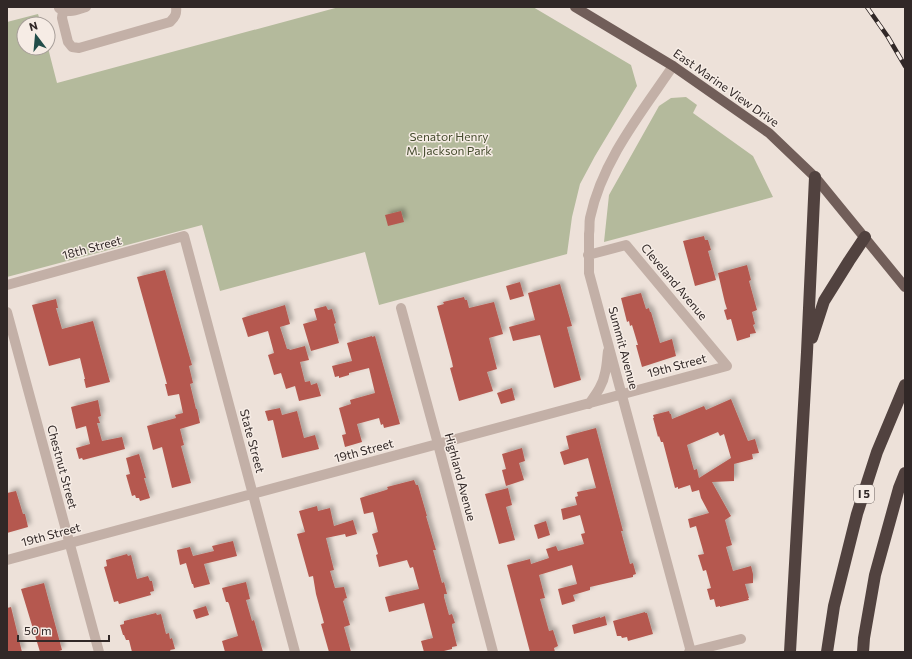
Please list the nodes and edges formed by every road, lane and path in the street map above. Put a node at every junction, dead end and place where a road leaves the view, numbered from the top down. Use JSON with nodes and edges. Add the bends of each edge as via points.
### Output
{"nodes":[{"id":1,"x":86,"y":7,"type":"edge"},
{"id":2,"x":176,"y":7,"type":"edge"},
{"id":3,"x":575,"y":7,"type":"edge"},
{"id":4,"x":61,"y":9,"type":"edge"},
{"id":5,"x":673,"y":66,"type":"junction"},
{"id":6,"x":815,"y":177,"type":"junction"},
{"id":7,"x":184,"y":236,"type":"joint"},
{"id":8,"x":865,"y":237,"type":"junction"},
{"id":9,"x":588,"y":255,"type":"junction"},
{"id":10,"x":7,"y":285,"type":"edge"},
{"id":11,"x":905,"y":287,"type":"edge"},
{"id":12,"x":401,"y":308,"type":"dead end"},
{"id":13,"x":7,"y":312,"type":"edge"},
{"id":14,"x":609,"y":345,"type":"junction"},
{"id":15,"x":807,"y":352,"type":"junction"},
{"id":16,"x":727,"y":366,"type":"joint"},
{"id":17,"x":905,"y":385,"type":"edge"},
{"id":18,"x":622,"y":395,"type":"junction"},
{"id":19,"x":589,"y":404,"type":"junction"},
{"id":20,"x":438,"y":444,"type":"junction"},
{"id":21,"x":905,"y":473,"type":"edge"},
{"id":22,"x":253,"y":494,"type":"junction"},
{"id":23,"x":69,"y":543,"type":"junction"},
{"id":24,"x":7,"y":560,"type":"edge"},
{"id":25,"x":741,"y":639,"type":"dead end"},
{"id":26,"x":99,"y":652,"type":"edge"},
{"id":27,"x":295,"y":652,"type":"edge"},
{"id":28,"x":493,"y":652,"type":"edge"},
{"id":29,"x":690,"y":652,"type":"edge"},
{"id":30,"x":790,"y":652,"type":"edge"},
{"id":31,"x":827,"y":652,"type":"edge"},
{"id":32,"x":863,"y":652,"type":"edge"}],
"edges":[{"from":1,"to":4,"type":"street","via":[[68,12]]},
{"from":2,"to":4,"type":"street","via":[[177,14],[170,22],[79,48],[72,47],[68,42]]},
{"from":3,"to":5,"type":"main road","name":"East Marine View Drive"},
{"from":5,"to":6,"type":"main road","name":"East Marine View Drive","via":[[769,133]]},
{"from":5,"to":9,"type":"street","name":"Summit Avenue","via":[[610,163],[590,219]]},
{"from":6,"to":8,"type":"main road","name":"East Marine View Drive"},
{"from":6,"to":15,"type":"highway"},
{"from":7,"to":10,"type":"street","name":"18th Street"},
{"from":7,"to":22,"type":"street","name":"State Street"},
{"from":8,"to":11,"type":"main road","name":"East Marine View Drive"},
{"from":8,"to":15,"type":"highway","via":[[824,301]]},
{"from":9,"to":14,"type":"street","name":"Summit Avenue","via":[[589,274]]},
{"from":9,"to":16,"type":"street","name":"Cleveland Avenue","via":[[626,245]]},
{"from":12,"to":20,"type":"street","name":"Highland Avenue"},
{"from":13,"to":23,"type":"street","name":"Chestnut Street"},
{"from":14,"to":18,"type":"street","name":"Summit Avenue"},
{"from":14,"to":19,"type":"street","via":[[603,381]]},
{"from":15,"to":30,"type":"highway"},
{"from":16,"to":18,"type":"street","name":"19th Street"},
{"from":17,"to":31,"type":"highway","number":"I 5","via":[[877,452],[857,514],[834,606]]},
{"from":18,"to":19,"type":"street","name":"19th Street"},
{"from":18,"to":29,"type":"street","name":"Summit Avenue"},
{"from":19,"to":20,"type":"street","name":"19th Street"},
{"from":20,"to":22,"type":"street","name":"19th Street"},
{"from":20,"to":28,"type":"street","name":"Highland Avenue"},
{"from":21,"to":32,"type":"highway","via":[[874,575]]},
{"from":22,"to":23,"type":"street","name":"19th Street"},
{"from":22,"to":27,"type":"street","name":"State Street"},
{"from":23,"to":24,"type":"street","name":"19th Street"},
{"from":23,"to":26,"type":"street","name":"Chestnut Street"},
{"from":25,"to":29,"type":"street"}]}
